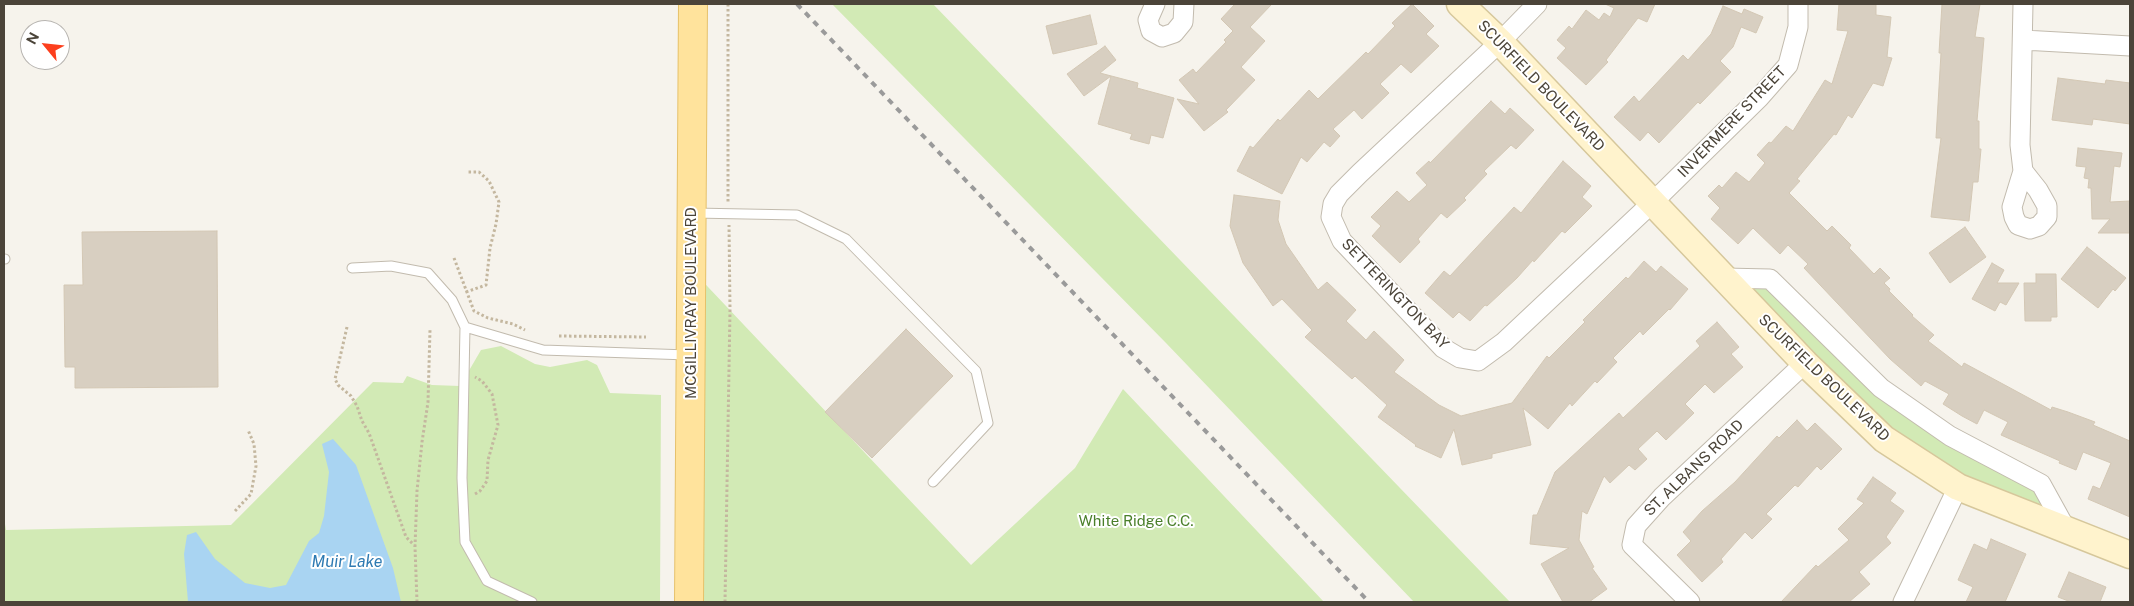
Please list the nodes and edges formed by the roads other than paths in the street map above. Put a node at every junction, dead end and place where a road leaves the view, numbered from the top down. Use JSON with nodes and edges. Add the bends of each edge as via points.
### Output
{"nodes":[{"id":1,"x":693,"y":4,"type":"edge"},
{"id":2,"x":1155,"y":4,"type":"edge"},
{"id":3,"x":1184,"y":4,"type":"edge"},
{"id":4,"x":1460,"y":4,"type":"edge"},
{"id":5,"x":1537,"y":4,"type":"edge"},
{"id":6,"x":1798,"y":4,"type":"edge"},
{"id":7,"x":2023,"y":4,"type":"edge"},
{"id":8,"x":2023,"y":40,"type":"junction"},
{"id":9,"x":1500,"y":42,"type":"junction"},
{"id":10,"x":2130,"y":46,"type":"edge"},
{"id":11,"x":2023,"y":171,"type":"dead end"},
{"id":12,"x":1653,"y":202,"type":"junction"},
{"id":13,"x":692,"y":213,"type":"junction"},
{"id":14,"x":352,"y":268,"type":"dead end"},
{"id":15,"x":1724,"y":278,"type":"junction"},
{"id":16,"x":465,"y":327,"type":"junction"},
{"id":17,"x":690,"y":355,"type":"junction"},
{"id":18,"x":1804,"y":363,"type":"junction"},
{"id":19,"x":933,"y":482,"type":"dead end"},
{"id":20,"x":1958,"y":487,"type":"junction"},
{"id":21,"x":2067,"y":531,"type":"junction"},
{"id":22,"x":2130,"y":556,"type":"edge"},
{"id":23,"x":532,"y":602,"type":"edge"},
{"id":24,"x":688,"y":602,"type":"edge"},
{"id":25,"x":1690,"y":602,"type":"edge"},
{"id":26,"x":1903,"y":602,"type":"edge"}],
"edges":[{"from":1,"to":13,"type":"main road","name":"MCGILLIVRAY BOULEVARD"},
{"from":2,"to":3,"type":"street","via":[[1148,20],[1151,31],[1162,37],[1174,33],[1183,22]]},
{"from":4,"to":9,"type":"street","name":"SCURFIELD BOULEVARD"},
{"from":5,"to":9,"type":"street"},
{"from":6,"to":12,"type":"street","name":"INVERMERE STREET","via":[[1798,27],[1788,65],[1759,98]]},
{"from":7,"to":8,"type":"street"},
{"from":8,"to":10,"type":"street"},
{"from":8,"to":11,"type":"street","via":[[2020,145]]},
{"from":9,"to":12,"type":"street","name":"SCURFIELD BOULEVARD"},
{"from":9,"to":12,"type":"street","name":"SETTERINGTON BAY","via":[[1360,173],[1339,194],[1334,204],[1332,217],[1342,241],[1443,348],[1460,358],[1478,361],[1504,342]]},
{"from":12,"to":15,"type":"street","name":"SCURFIELD BOULEVARD"},
{"from":13,"to":17,"type":"main road","name":"MCGILLIVRAY BOULEVARD"},
{"from":13,"to":19,"type":"lane","via":[[797,215],[846,239],[976,371],[988,422]]},
{"from":14,"to":16,"type":"lane","via":[[391,266],[428,273],[452,300]]},
{"from":15,"to":18,"type":"street","name":"SCURFIELD BOULEVARD"},
{"from":15,"to":21,"type":"street","via":[[1770,279],[1880,388],[1950,436],[2041,484]]},
{"from":16,"to":17,"type":"lane","via":[[543,350]]},
{"from":16,"to":23,"type":"lane","via":[[462,478],[465,542],[487,581]]},
{"from":17,"to":24,"type":"main road","name":"MCGILLIVRAY BOULEVARD"},
{"from":18,"to":20,"type":"street","name":"SCURFIELD BOULEVARD","via":[[1884,440]]},
{"from":18,"to":25,"type":"street","name":"ST. ALBANS ROAD","via":[[1662,497],[1636,526],[1632,545]]},
{"from":20,"to":21,"type":"street","name":"SCURFIELD BOULEVARD"},
{"from":20,"to":26,"type":"street"},
{"from":21,"to":22,"type":"street","name":"SCURFIELD BOULEVARD"}]}
